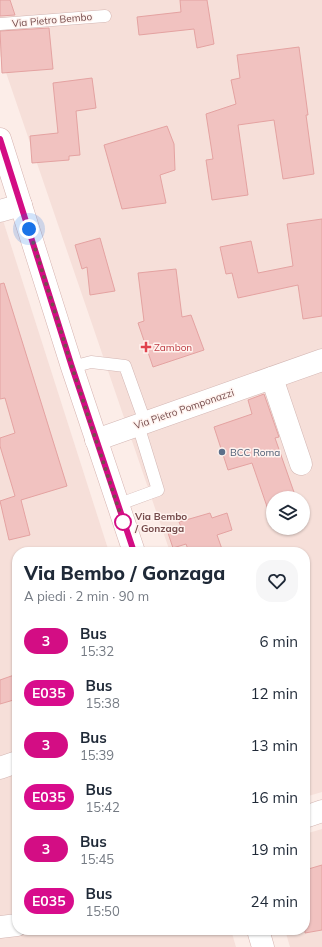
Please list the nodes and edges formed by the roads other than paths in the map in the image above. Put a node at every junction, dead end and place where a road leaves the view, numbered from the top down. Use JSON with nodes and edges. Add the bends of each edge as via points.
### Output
{"nodes":[{"id":1,"x":105,"y":16,"type":"dead end"},
{"id":2,"x":0,"y":24,"type":"edge"},
{"id":3,"x":0,"y":139,"type":"edge"},
{"id":4,"x":21,"y":205,"type":"junction"},
{"id":5,"x":0,"y":211,"type":"edge"},
{"id":6,"x":322,"y":360,"type":"edge"},
{"id":7,"x":72,"y":367,"type":"junction"},
{"id":8,"x":272,"y":378,"type":"junction"},
{"id":9,"x":141,"y":424,"type":"junction"},
{"id":10,"x":96,"y":440,"type":"junction"},
{"id":11,"x":301,"y":464,"type":"dead end"},
{"id":12,"x":117,"y":505,"type":"junction"},
{"id":13,"x":132,"y":547,"type":"edge"},
{"id":14,"x":12,"y":764,"type":"edge"},
{"id":15,"x":0,"y":768,"type":"edge"},
{"id":16,"x":322,"y":811,"type":"edge"},
{"id":17,"x":310,"y":815,"type":"edge"},
{"id":18,"x":12,"y":926,"type":"edge"},
{"id":19,"x":0,"y":927,"type":"edge"},
{"id":20,"x":259,"y":935,"type":"edge"},
{"id":21,"x":263,"y":947,"type":"edge"}],
"edges":[{"from":1,"to":2,"type":"lane","name":"Via Pietro Bembo"},
{"from":3,"to":4,"type":"main road"},
{"from":4,"to":5,"type":"main road"},
{"from":4,"to":7,"type":"main road"},
{"from":6,"to":8,"type":"main road","name":"Via Pietro Pomponazzi"},
{"from":7,"to":9,"type":"lane","via":[[91,362],[125,366]]},
{"from":7,"to":10,"type":"main road"},
{"from":8,"to":9,"type":"main road","name":"Via Pietro Pomponazzi"},
{"from":8,"to":11,"type":"main road"},
{"from":9,"to":10,"type":"main road","name":"Via Pietro Pomponazzi"},
{"from":9,"to":12,"type":"lane","via":[[158,490]]},
{"from":10,"to":12,"type":"main road"},
{"from":12,"to":13,"type":"main road"},
{"from":14,"to":15,"type":"main road"},
{"from":16,"to":17,"type":"main road"},
{"from":18,"to":19,"type":"main road"},
{"from":20,"to":21,"type":"main road"}]}
